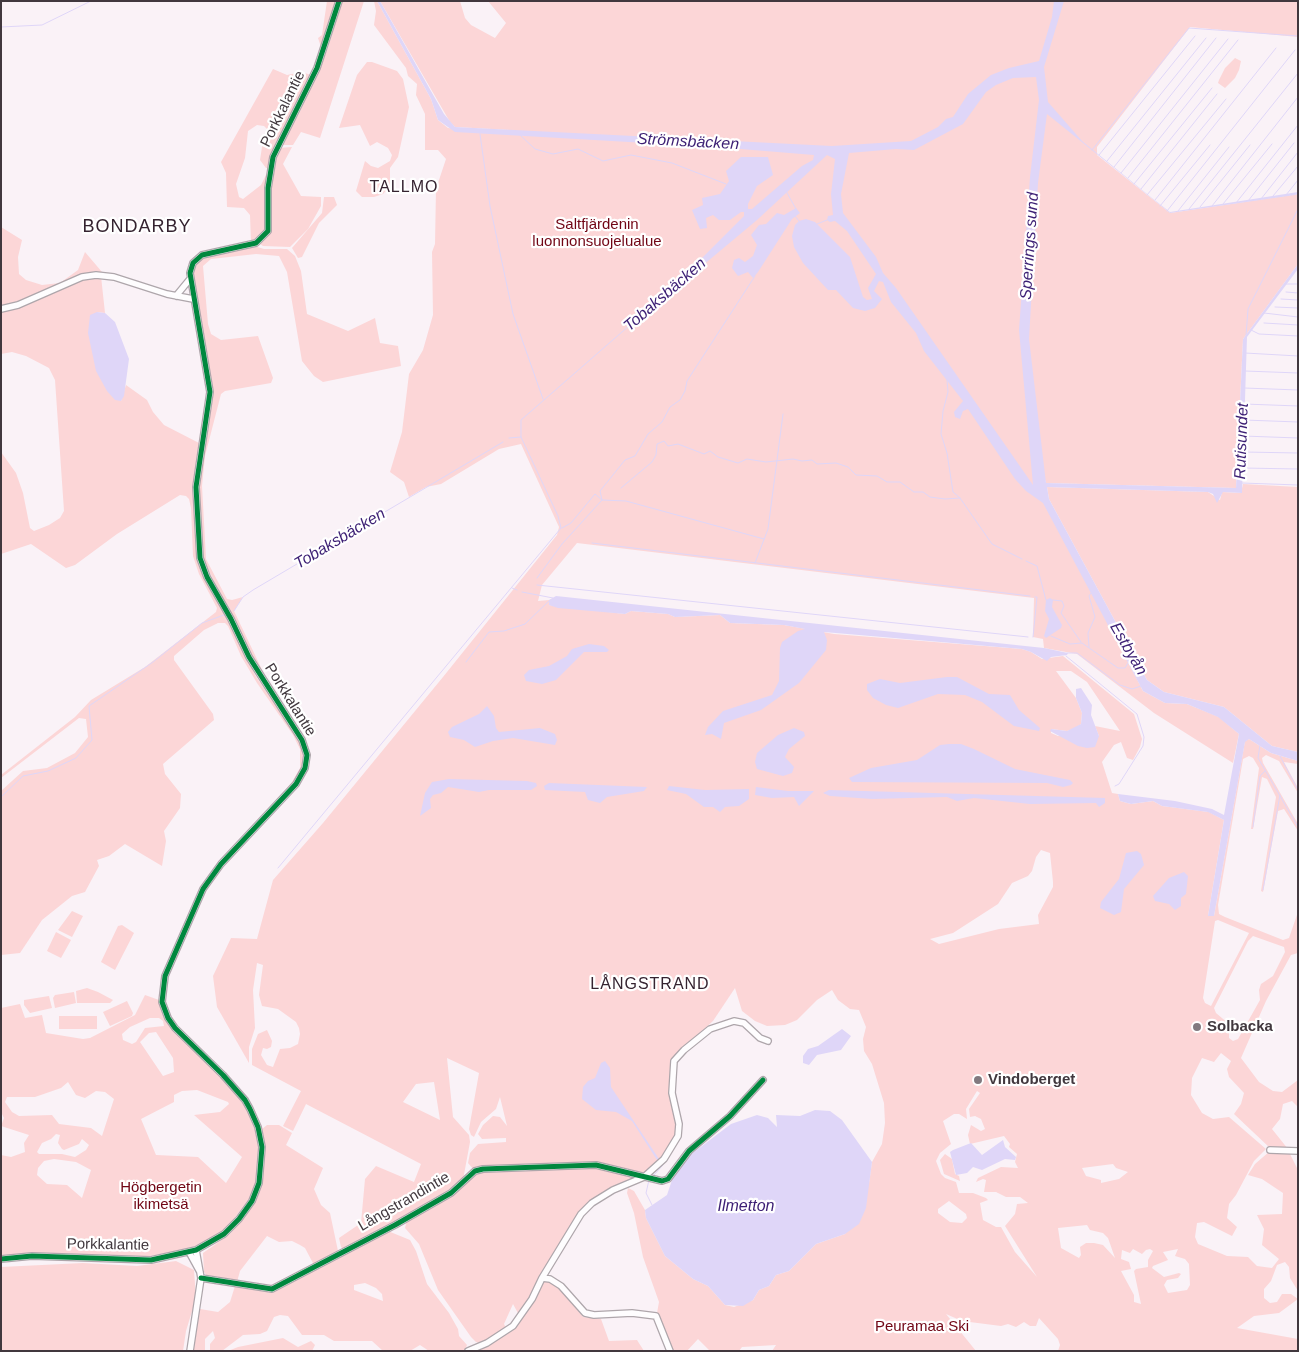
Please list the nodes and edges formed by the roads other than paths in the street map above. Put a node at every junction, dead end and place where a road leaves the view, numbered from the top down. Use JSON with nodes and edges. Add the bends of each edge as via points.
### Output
{"nodes":[{"id":1,"x":339,"y":1,"type":"edge"},
{"id":2,"x":190,"y":279,"type":"junction"},
{"id":3,"x":176,"y":296,"type":"junction"},
{"id":4,"x":193,"y":299,"type":"junction"},
{"id":5,"x":1,"y":309,"type":"edge"},
{"id":6,"x":768,"y":1041,"type":"dead end"},
{"id":7,"x":763,"y":1080,"type":"dead end"},
{"id":8,"x":1270,"y":1150,"type":"dead end"},
{"id":9,"x":1298,"y":1151,"type":"edge"},
{"id":10,"x":644,"y":1177,"type":"junction"},
{"id":11,"x":196,"y":1250,"type":"junction"},
{"id":12,"x":189,"y":1252,"type":"junction"},
{"id":13,"x":1,"y":1260,"type":"edge"},
{"id":14,"x":200,"y":1275,"type":"junction"},
{"id":15,"x":542,"y":1278,"type":"junction"},
{"id":16,"x":190,"y":1351,"type":"edge"},
{"id":17,"x":468,"y":1351,"type":"edge"},
{"id":18,"x":670,"y":1351,"type":"edge"}],
"edges":[{"from":1,"to":2,"type":"street","name":"Porkkalantie","via":[[317,68],[273,157],[268,188],[268,231],[260,241],[252,244],[202,255],[193,263]]},
{"from":2,"to":3,"type":"street"},
{"from":2,"to":4,"type":"street","name":"Porkkalantie"},
{"from":3,"to":4,"type":"street"},
{"from":3,"to":5,"type":"street","via":[[114,277],[96,275],[82,277],[18,305]]},
{"from":4,"to":11,"type":"street","name":"Porkkalantie","via":[[210,392],[196,487],[200,558],[207,578],[249,657],[302,740],[307,754],[305,768],[296,784],[210,878],[162,985],[162,1002],[168,1018],[245,1100],[258,1127],[262,1147],[259,1183],[247,1208],[224,1234]]},
{"from":6,"to":10,"type":"street","via":[[744,1023],[734,1020],[710,1029],[674,1061],[672,1093],[678,1136],[664,1160]]},
{"from":7,"to":10,"type":"street","name":"Långstrandintie","via":[[730,1116],[690,1151],[668,1179]]},
{"from":8,"to":9,"type":"street"},
{"from":10,"to":14,"type":"street","name":"Långstrandintie","via":[[596,1165],[483,1169],[475,1171],[451,1192],[395,1225],[272,1289]]},
{"from":10,"to":15,"type":"street","via":[[592,1203],[581,1214]]},
{"from":11,"to":12,"type":"street","name":"Porkkalantie"},
{"from":11,"to":14,"type":"street"},
{"from":12,"to":13,"type":"street","name":"Porkkalantie","via":[[151,1260],[32,1256]]},
{"from":12,"to":14,"type":"street"},
{"from":14,"to":16,"type":"street"},
{"from":15,"to":17,"type":"street","via":[[513,1326]]},
{"from":15,"to":18,"type":"street","via":[[561,1286],[585,1313],[656,1316]]}]}
